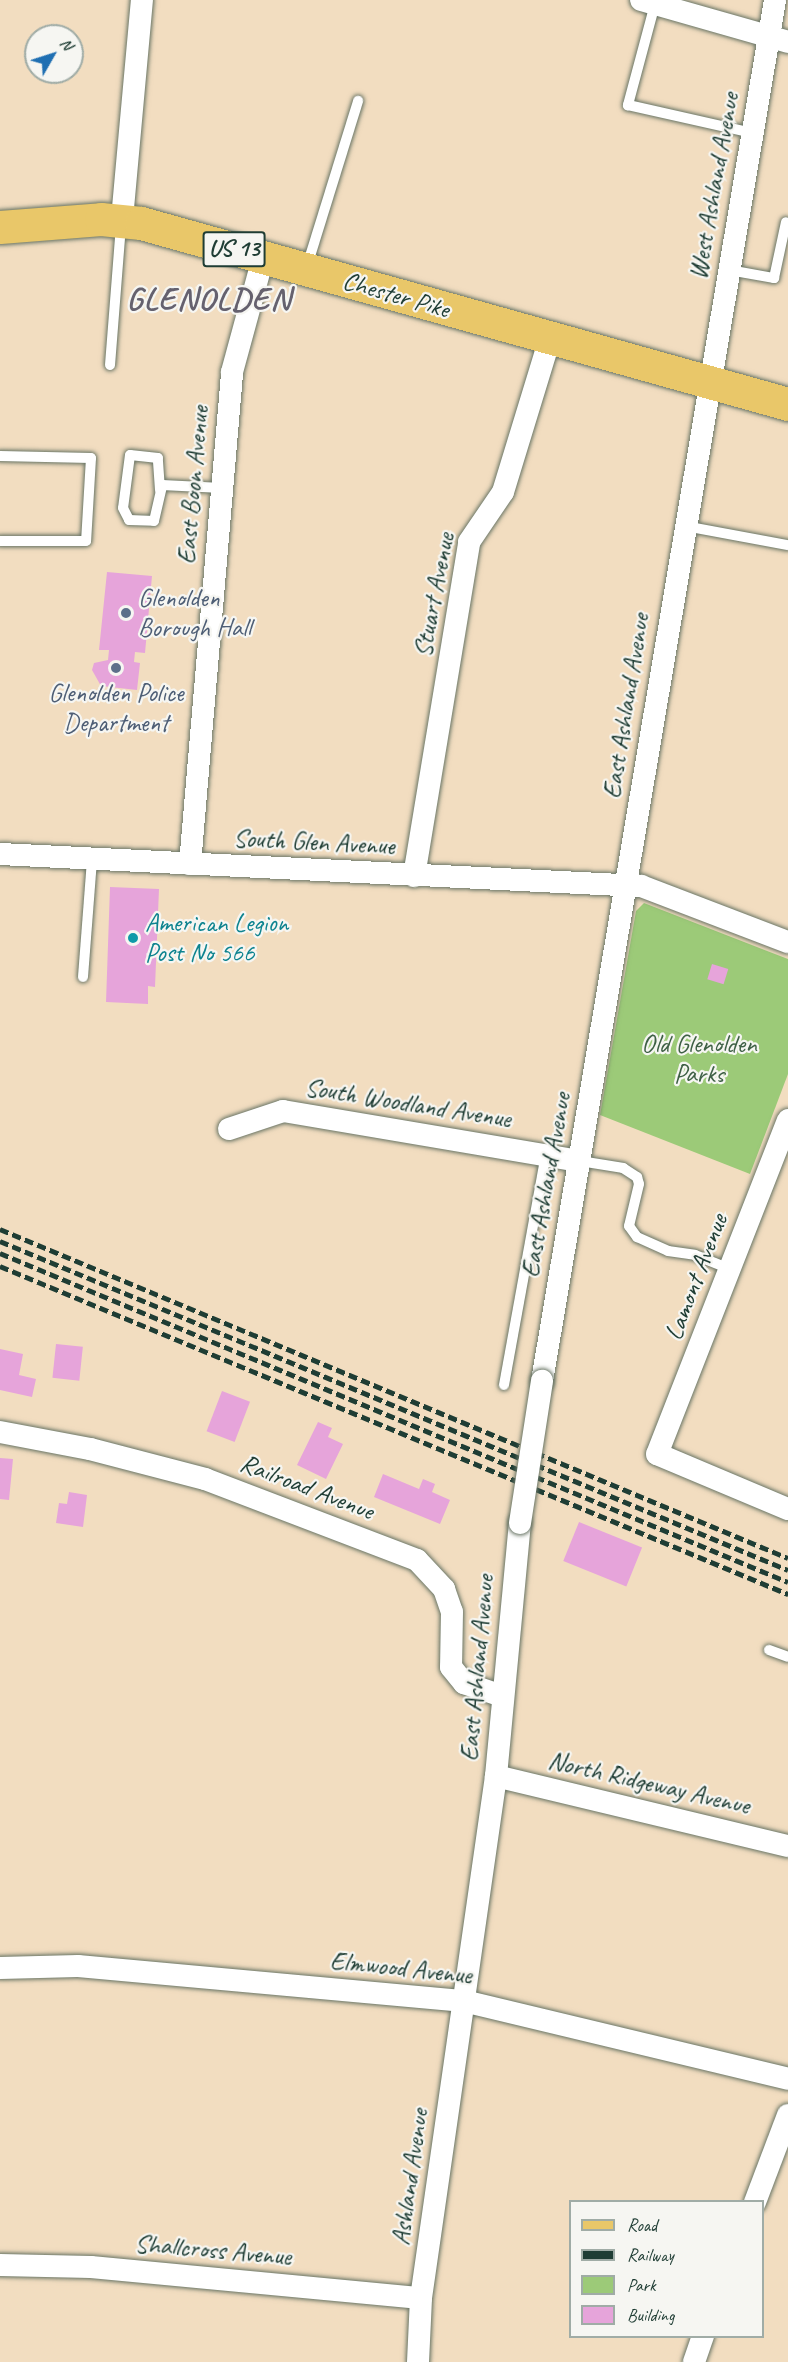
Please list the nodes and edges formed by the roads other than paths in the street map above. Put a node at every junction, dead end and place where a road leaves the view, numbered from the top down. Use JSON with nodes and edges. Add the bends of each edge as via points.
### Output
{"nodes":[{"id":1,"x":142,"y":0,"type":"edge"},
{"id":2,"x":775,"y":0,"type":"edge"},
{"id":3,"x":648,"y":2,"type":"edge"},
{"id":4,"x":778,"y":39,"type":"edge"},
{"id":5,"x":358,"y":101,"type":"dead end"},
{"id":6,"x":752,"y":133,"type":"junction"},
{"id":7,"x":122,"y":219,"type":"junction"},
{"id":8,"x":786,"y":222,"type":"dead end"},
{"id":9,"x":0,"y":227,"type":"edge"},
{"id":10,"x":263,"y":258,"type":"junction"},
{"id":11,"x":306,"y":269,"type":"junction"},
{"id":12,"x":729,"y":270,"type":"junction"},
{"id":13,"x":550,"y":338,"type":"junction"},
{"id":14,"x":110,"y":365,"type":"dead end"},
{"id":15,"x":710,"y":382,"type":"junction"},
{"id":16,"x":788,"y":404,"type":"edge"},
{"id":17,"x":0,"y":456,"type":"edge"},
{"id":18,"x":222,"y":488,"type":"junction"},
{"id":19,"x":160,"y":490,"type":"junction"},
{"id":20,"x":685,"y":526,"type":"junction"},
{"id":21,"x":0,"y":541,"type":"edge"},
{"id":22,"x":788,"y":545,"type":"edge"},
{"id":23,"x":0,"y":854,"type":"edge"},
{"id":24,"x":92,"y":859,"type":"junction"},
{"id":25,"x":190,"y":864,"type":"junction"},
{"id":26,"x":414,"y":876,"type":"junction"},
{"id":27,"x":626,"y":885,"type":"junction"},
{"id":28,"x":788,"y":942,"type":"edge"},
{"id":29,"x":83,"y":977,"type":"dead end"},
{"id":30,"x":788,"y":1120,"type":"edge"},
{"id":31,"x":230,"y":1129,"type":"dead end"},
{"id":32,"x":546,"y":1155,"type":"junction"},
{"id":33,"x":580,"y":1161,"type":"junction"},
{"id":34,"x":729,"y":1269,"type":"junction"},
{"id":35,"x":504,"y":1385,"type":"dead end"},
{"id":36,"x":0,"y":1432,"type":"edge"},
{"id":37,"x":788,"y":1509,"type":"edge"},
{"id":38,"x":769,"y":1650,"type":"dead end"},
{"id":39,"x":788,"y":1657,"type":"edge"},
{"id":40,"x":501,"y":1696,"type":"junction"},
{"id":41,"x":496,"y":1776,"type":"junction"},
{"id":42,"x":788,"y":1846,"type":"edge"},
{"id":43,"x":0,"y":1968,"type":"edge"},
{"id":44,"x":464,"y":2001,"type":"junction"},
{"id":45,"x":788,"y":2079,"type":"edge"},
{"id":46,"x":788,"y":2115,"type":"edge"},
{"id":47,"x":756,"y":2200,"type":"edge"},
{"id":48,"x":0,"y":2265,"type":"edge"},
{"id":49,"x":421,"y":2298,"type":"junction"},
{"id":50,"x":704,"y":2338,"type":"edge"},
{"id":51,"x":418,"y":2362,"type":"edge"},
{"id":52,"x":694,"y":2362,"type":"edge"}],
"edges":[{"from":1,"to":7,"type":"street"},
{"from":2,"to":4,"type":"street","name":"West Ashland Avenue"},
{"from":3,"to":4,"type":"street"},
{"from":3,"to":6,"type":"lane","via":[[628,105]]},
{"from":4,"to":6,"type":"street","name":"West Ashland Avenue"},
{"from":5,"to":11,"type":"lane"},
{"from":6,"to":12,"type":"street","name":"West Ashland Avenue"},
{"from":7,"to":9,"type":"main road","name":"Chester Pike","number":"US 13"},
{"from":7,"to":10,"type":"main road","name":"Chester Pike","number":"US 13"},
{"from":7,"to":14,"type":"lane"},
{"from":8,"to":12,"type":"lane","via":[[774,278]]},
{"from":10,"to":11,"type":"main road","name":"Chester Pike","number":"US 13"},
{"from":10,"to":18,"type":"street","name":"East Boon Avenue","via":[[231,372]]},
{"from":11,"to":13,"type":"main road","name":"Chester Pike","number":"US 13"},
{"from":12,"to":15,"type":"street","name":"West Ashland Avenue"},
{"from":13,"to":15,"type":"main road","name":"Chester Pike","number":"US 13"},
{"from":13,"to":26,"type":"street","name":"Stuart Avenue","via":[[503,492],[469,542]]},
{"from":15,"to":16,"type":"main road","name":"Chester Pike","number":"US 13"},
{"from":15,"to":20,"type":"street","name":"East Ashland Avenue"},
{"from":17,"to":21,"type":"lane","via":[[91,458],[86,541]]},
{"from":18,"to":19,"type":"lane","via":[[168,483]]},
{"from":18,"to":25,"type":"street","name":"East Boon Avenue"},
{"from":19,"to":19,"type":"lane","via":[[154,521],[129,520],[123,515],[126,460],[130,455],[158,458]]},
{"from":20,"to":22,"type":"lane"},
{"from":20,"to":27,"type":"street","name":"East Ashland Avenue"},
{"from":23,"to":24,"type":"street","name":"South Glen Avenue"},
{"from":24,"to":25,"type":"street","name":"South Glen Avenue"},
{"from":24,"to":29,"type":"lane"},
{"from":25,"to":26,"type":"street","name":"South Glen Avenue"},
{"from":26,"to":27,"type":"street","name":"South Glen Avenue"},
{"from":27,"to":28,"type":"street","name":"South Glen Avenue","via":[[655,890]]},
{"from":27,"to":33,"type":"street","name":"East Ashland Avenue"},
{"from":30,"to":34,"type":"street","name":"Lamont Avenue"},
{"from":31,"to":32,"type":"street","name":"South Woodland Avenue","via":[[283,1111]]},
{"from":32,"to":33,"type":"street","name":"South Woodland Avenue"},
{"from":32,"to":35,"type":"lane"},
{"from":33,"to":34,"type":"lane","via":[[623,1168],[637,1178],[629,1226],[637,1237],[668,1251],[695,1255]]},
{"from":33,"to":40,"type":"street","name":"East Ashland Avenue","bridge":true,"via":[[520,1523]]},
{"from":34,"to":37,"type":"street","name":"Lamont Avenue","via":[[657,1454]]},
{"from":36,"to":40,"type":"street","name":"Railroad Avenue","via":[[90,1449],[205,1479],[417,1560],[444,1589],[452,1612],[451,1667],[464,1683]]},
{"from":38,"to":39,"type":"lane"},
{"from":40,"to":41,"type":"street","name":"East Ashland Avenue"},
{"from":41,"to":42,"type":"street","name":"North Ridgeway Avenue"},
{"from":41,"to":44,"type":"street","name":"East Ashland Avenue"},
{"from":43,"to":44,"type":"street","name":"Elmwood Avenue","via":[[78,1966]]},
{"from":44,"to":45,"type":"street","name":"Elmwood Avenue"},
{"from":44,"to":49,"type":"street","name":"Ashland Avenue"},
{"from":46,"to":47,"type":"street"},
{"from":48,"to":49,"type":"street","name":"Shallcross Avenue","via":[[91,2267]]},
{"from":49,"to":51,"type":"street","name":"Ashland Avenue"},
{"from":50,"to":52,"type":"street"}]}
